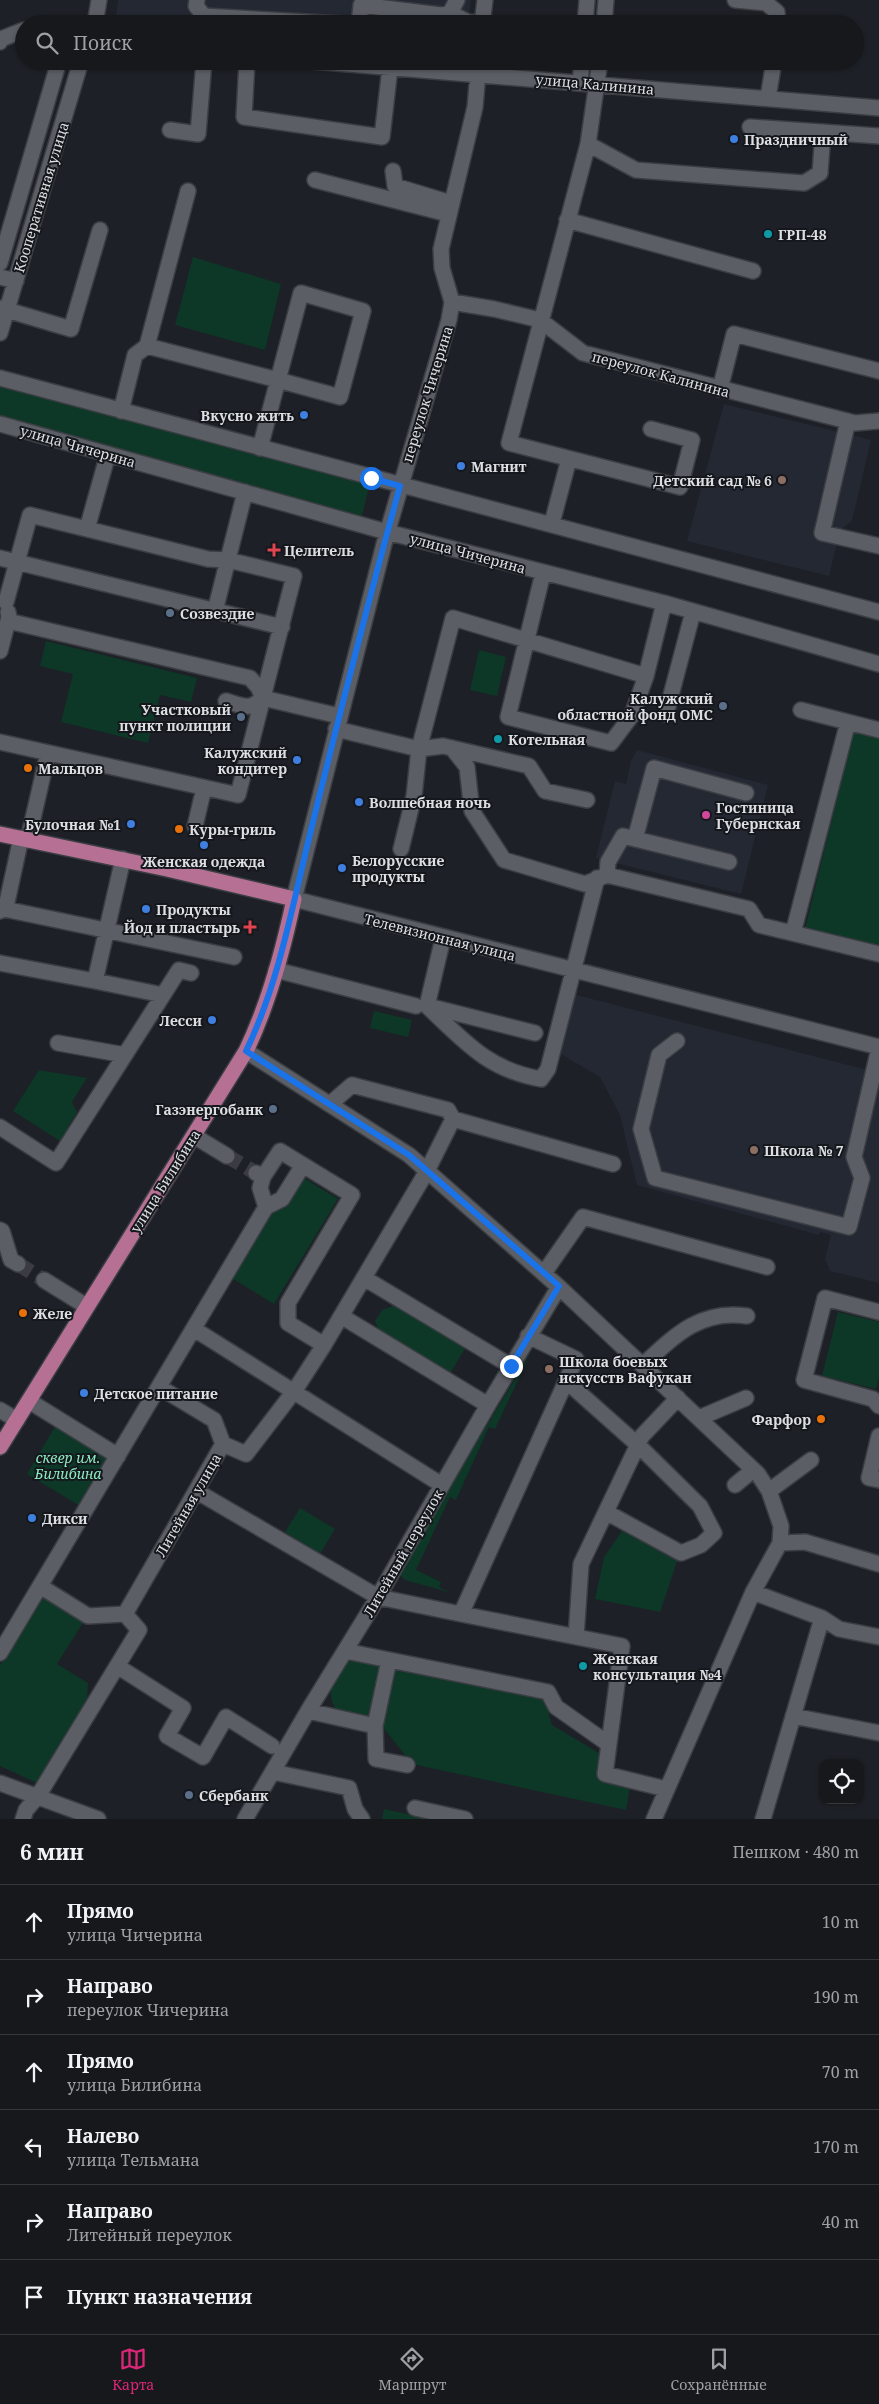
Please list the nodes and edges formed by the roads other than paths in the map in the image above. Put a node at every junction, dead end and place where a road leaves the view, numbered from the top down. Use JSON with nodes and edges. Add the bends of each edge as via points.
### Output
{"nodes":[{"id":1,"x":99,"y":0,"type":"edge"},
{"id":2,"x":197,"y":0,"type":"edge"},
{"id":3,"x":485,"y":0,"type":"edge"},
{"id":4,"x":587,"y":0,"type":"edge"},
{"id":5,"x":606,"y":0,"type":"edge"},
{"id":6,"x":735,"y":0,"type":"edge"},
{"id":7,"x":453,"y":6,"type":"edge"},
{"id":8,"x":96,"y":15,"type":"edge"},
{"id":9,"x":201,"y":15,"type":"edge"},
{"id":10,"x":360,"y":15,"type":"edge"},
{"id":11,"x":441,"y":15,"type":"edge"},
{"id":12,"x":441,"y":15,"type":"edge"},
{"id":13,"x":483,"y":15,"type":"edge"},
{"id":14,"x":586,"y":15,"type":"edge"},
{"id":15,"x":605,"y":15,"type":"edge"},
{"id":16,"x":777,"y":15,"type":"edge"},
{"id":17,"x":15,"y":34,"type":"edge"},
{"id":18,"x":0,"y":40,"type":"edge"},
{"id":19,"x":56,"y":70,"type":"edge"},
{"id":20,"x":78,"y":70,"type":"edge"},
{"id":21,"x":203,"y":70,"type":"edge"},
{"id":22,"x":247,"y":70,"type":"edge"},
{"id":23,"x":390,"y":70,"type":"edge"},
{"id":24,"x":478,"y":70,"type":"edge"},
{"id":25,"x":492,"y":70,"type":"edge"},
{"id":26,"x":581,"y":70,"type":"edge"},
{"id":27,"x":599,"y":70,"type":"edge"},
{"id":28,"x":773,"y":70,"type":"edge"},
{"id":29,"x":580,"y":83,"type":"junction"},
{"id":30,"x":598,"y":84,"type":"junction"},
{"id":31,"x":768,"y":98,"type":"junction"},
{"id":32,"x":879,"y":108,"type":"edge"},
{"id":33,"x":750,"y":127,"type":"dead end"},
{"id":34,"x":170,"y":130,"type":"dead end"},
{"id":35,"x":823,"y":132,"type":"junction"},
{"id":36,"x":879,"y":136,"type":"edge"},
{"id":37,"x":588,"y":144,"type":"junction"},
{"id":38,"x":393,"y":171,"type":"dead end"},
{"id":39,"x":315,"y":180,"type":"dead end"},
{"id":40,"x":188,"y":191,"type":"dead end"},
{"id":41,"x":450,"y":209,"type":"junction"},
{"id":42,"x":568,"y":220,"type":"junction"},
{"id":43,"x":100,"y":230,"type":"dead end"},
{"id":44,"x":0,"y":263,"type":"edge"},
{"id":45,"x":753,"y":271,"type":"dead end"},
{"id":46,"x":0,"y":277,"type":"edge"},
{"id":47,"x":16,"y":281,"type":"junction"},
{"id":48,"x":452,"y":302,"type":"junction"},
{"id":49,"x":3,"y":309,"type":"edge"},
{"id":50,"x":540,"y":320,"type":"junction"},
{"id":51,"x":0,"y":333,"type":"edge"},
{"id":52,"x":147,"y":346,"type":"junction"},
{"id":53,"x":879,"y":371,"type":"edge"},
{"id":54,"x":0,"y":378,"type":"edge"},
{"id":55,"x":278,"y":380,"type":"junction"},
{"id":56,"x":720,"y":390,"type":"junction"},
{"id":57,"x":121,"y":410,"type":"junction"},
{"id":58,"x":848,"y":421,"type":"junction"},
{"id":59,"x":879,"y":421,"type":"edge"},
{"id":60,"x":0,"y":424,"type":"edge"},
{"id":61,"x":651,"y":429,"type":"dead end"},
{"id":62,"x":260,"y":448,"type":"junction"},
{"id":63,"x":108,"y":454,"type":"junction"},
{"id":64,"x":569,"y":459,"type":"junction"},
{"id":65,"x":400,"y":486,"type":"junction"},
{"id":66,"x":244,"y":492,"type":"junction"},
{"id":67,"x":552,"y":523,"type":"junction"},
{"id":68,"x":87,"y":530,"type":"junction"},
{"id":69,"x":387,"y":532,"type":"junction"},
{"id":70,"x":879,"y":546,"type":"edge"},
{"id":71,"x":0,"y":558,"type":"edge"},
{"id":72,"x":228,"y":560,"type":"junction"},
{"id":73,"x":17,"y":562,"type":"junction"},
{"id":74,"x":543,"y":573,"type":"junction"},
{"id":75,"x":3,"y":601,"type":"edge"},
{"id":76,"x":664,"y":603,"type":"junction"},
{"id":77,"x":215,"y":611,"type":"junction"},
{"id":78,"x":693,"y":612,"type":"junction"},
{"id":79,"x":879,"y":612,"type":"edge"},
{"id":80,"x":8,"y":621,"type":"junction"},
{"id":81,"x":282,"y":627,"type":"junction"},
{"id":82,"x":526,"y":640,"type":"junction"},
{"id":83,"x":0,"y":651,"type":"edge"},
{"id":84,"x":879,"y":664,"type":"edge"},
{"id":85,"x":646,"y":676,"type":"junction"},
{"id":86,"x":263,"y":698,"type":"junction"},
{"id":87,"x":226,"y":701,"type":"dead end"},
{"id":88,"x":801,"y":710,"type":"dead end"},
{"id":89,"x":666,"y":714,"type":"dead end"},
{"id":90,"x":848,"y":722,"type":"junction"},
{"id":91,"x":338,"y":723,"type":"junction"},
{"id":92,"x":879,"y":730,"type":"edge"},
{"id":93,"x":0,"y":742,"type":"edge"},
{"id":94,"x":452,"y":748,"type":"junction"},
{"id":95,"x":419,"y":749,"type":"junction"},
{"id":96,"x":48,"y":753,"type":"junction"},
{"id":97,"x":204,"y":788,"type":"junction"},
{"id":98,"x":746,"y":793,"type":"dead end"},
{"id":99,"x":587,"y":800,"type":"dead end"},
{"id":100,"x":195,"y":826,"type":"dead end"},
{"id":101,"x":0,"y":834,"type":"edge"},
{"id":102,"x":24,"y":839,"type":"junction"},
{"id":103,"x":635,"y":839,"type":"junction"},
{"id":104,"x":401,"y":849,"type":"dead end"},
{"id":105,"x":123,"y":859,"type":"junction"},
{"id":106,"x":728,"y":862,"type":"dead end"},
{"id":107,"x":602,"y":877,"type":"junction"},
{"id":108,"x":294,"y":899,"type":"junction"},
{"id":109,"x":1,"y":909,"type":"edge"},
{"id":110,"x":107,"y":930,"type":"junction"},
{"id":111,"x":793,"y":933,"type":"junction"},
{"id":112,"x":443,"y":938,"type":"junction"},
{"id":113,"x":879,"y":954,"type":"edge"},
{"id":114,"x":234,"y":957,"type":"dead end"},
{"id":115,"x":0,"y":963,"type":"edge"},
{"id":116,"x":276,"y":970,"type":"junction"},
{"id":117,"x":573,"y":970,"type":"junction"},
{"id":118,"x":192,"y":973,"type":"dead end"},
{"id":119,"x":95,"y":981,"type":"junction"},
{"id":120,"x":163,"y":996,"type":"junction"},
{"id":121,"x":421,"y":1006,"type":"junction"},
{"id":122,"x":535,"y":1033,"type":"dead end"},
{"id":123,"x":677,"y":1041,"type":"dead end"},
{"id":124,"x":58,"y":1043,"type":"dead end"},
{"id":125,"x":879,"y":1048,"type":"edge"},
{"id":126,"x":246,"y":1051,"type":"junction"},
{"id":127,"x":125,"y":1055,"type":"junction"},
{"id":128,"x":330,"y":1104,"type":"junction"},
{"id":129,"x":453,"y":1119,"type":"junction"},
{"id":130,"x":0,"y":1127,"type":"edge"},
{"id":131,"x":194,"y":1136,"type":"junction"},
{"id":132,"x":227,"y":1156,"type":"tunnel mouth"},
{"id":133,"x":614,"y":1164,"type":"dead end"},
{"id":134,"x":303,"y":1165,"type":"junction"},
{"id":135,"x":427,"y":1171,"type":"junction"},
{"id":136,"x":266,"y":1207,"type":"junction"},
{"id":137,"x":0,"y":1230,"type":"edge"},
{"id":138,"x":18,"y":1264,"type":"tunnel mouth"},
{"id":139,"x":767,"y":1267,"type":"dead end"},
{"id":140,"x":544,"y":1273,"type":"junction"},
{"id":141,"x":364,"y":1278,"type":"junction"},
{"id":142,"x":44,"y":1280,"type":"tunnel mouth"},
{"id":143,"x":559,"y":1286,"type":"junction"},
{"id":144,"x":86,"y":1306,"type":"junction"},
{"id":145,"x":879,"y":1312,"type":"edge"},
{"id":146,"x":342,"y":1316,"type":"junction"},
{"id":147,"x":747,"y":1316,"type":"dead end"},
{"id":148,"x":194,"y":1329,"type":"junction"},
{"id":149,"x":528,"y":1336,"type":"junction"},
{"id":150,"x":324,"y":1345,"type":"junction"},
{"id":151,"x":643,"y":1365,"type":"junction"},
{"id":152,"x":511,"y":1366,"type":"junction"},
{"id":153,"x":566,"y":1380,"type":"junction"},
{"id":154,"x":159,"y":1387,"type":"junction"},
{"id":155,"x":294,"y":1390,"type":"junction"},
{"id":156,"x":678,"y":1398,"type":"junction"},
{"id":157,"x":746,"y":1398,"type":"dead end"},
{"id":158,"x":28,"y":1401,"type":"junction"},
{"id":159,"x":488,"y":1405,"type":"junction"},
{"id":160,"x":879,"y":1406,"type":"edge"},
{"id":161,"x":0,"y":1410,"type":"edge"},
{"id":162,"x":699,"y":1418,"type":"junction"},
{"id":163,"x":17,"y":1420,"type":"junction"},
{"id":164,"x":879,"y":1436,"type":"edge"},
{"id":165,"x":223,"y":1444,"type":"junction"},
{"id":166,"x":638,"y":1445,"type":"junction"},
{"id":167,"x":0,"y":1447,"type":"edge"},
{"id":168,"x":118,"y":1456,"type":"junction"},
{"id":169,"x":811,"y":1460,"type":"dead end"},
{"id":170,"x":753,"y":1470,"type":"junction"},
{"id":171,"x":879,"y":1480,"type":"edge"},
{"id":172,"x":442,"y":1485,"type":"junction"},
{"id":173,"x":735,"y":1485,"type":"dead end"},
{"id":174,"x":196,"y":1491,"type":"junction"},
{"id":175,"x":769,"y":1491,"type":"junction"},
{"id":176,"x":606,"y":1512,"type":"junction"},
{"id":177,"x":780,"y":1543,"type":"junction"},
{"id":178,"x":879,"y":1564,"type":"edge"},
{"id":179,"x":40,"y":1586,"type":"junction"},
{"id":180,"x":753,"y":1592,"type":"junction"},
{"id":181,"x":378,"y":1598,"type":"junction"},
{"id":182,"x":125,"y":1614,"type":"junction"},
{"id":183,"x":461,"y":1614,"type":"junction"},
{"id":184,"x":822,"y":1618,"type":"junction"},
{"id":185,"x":576,"y":1637,"type":"junction"},
{"id":186,"x":879,"y":1637,"type":"edge"},
{"id":187,"x":345,"y":1651,"type":"junction"},
{"id":188,"x":0,"y":1653,"type":"edge"},
{"id":189,"x":389,"y":1660,"type":"junction"},
{"id":190,"x":117,"y":1666,"type":"junction"},
{"id":191,"x":308,"y":1711,"type":"junction"},
{"id":192,"x":793,"y":1716,"type":"junction"},
{"id":193,"x":375,"y":1726,"type":"junction"},
{"id":194,"x":879,"y":1733,"type":"edge"},
{"id":195,"x":607,"y":1743,"type":"junction"},
{"id":196,"x":272,"y":1746,"type":"dead end"},
{"id":197,"x":407,"y":1765,"type":"dead end"},
{"id":198,"x":273,"y":1772,"type":"junction"},
{"id":199,"x":0,"y":1783,"type":"edge"},
{"id":200,"x":666,"y":1789,"type":"junction"},
{"id":201,"x":38,"y":1796,"type":"junction"},
{"id":202,"x":415,"y":1808,"type":"dead end"},
{"id":203,"x":23,"y":1819,"type":"edge"},
{"id":204,"x":98,"y":1819,"type":"edge"},
{"id":205,"x":245,"y":1819,"type":"edge"},
{"id":206,"x":362,"y":1819,"type":"edge"},
{"id":207,"x":465,"y":1819,"type":"edge"},
{"id":208,"x":654,"y":1819,"type":"edge"},
{"id":209,"x":763,"y":1819,"type":"edge"}],
"edges":[{"from":1,"to":8,"type":"street"},
{"from":2,"to":9,"type":"street","via":[[196,6]]},
{"from":3,"to":13,"type":"street"},
{"from":4,"to":14,"type":"street"},
{"from":5,"to":15,"type":"street"},
{"from":6,"to":16,"type":"street","via":[[766,2]]},
{"from":7,"to":11,"type":"street"},
{"from":10,"to":12,"type":"street","via":[[361,5]]},
{"from":17,"to":18,"type":"street"},
{"from":19,"to":44,"type":"street"},
{"from":20,"to":47,"type":"street","name":"Кооперативная улица"},
{"from":21,"to":34,"type":"street","via":[[198,134]]},
{"from":22,"to":23,"type":"street","via":[[244,118],[382,137]]},
{"from":24,"to":41,"type":"street","name":"переулок Чичерина","via":[[475,107]]},
{"from":25,"to":29,"type":"street","name":"улица Калинина"},
{"from":26,"to":29,"type":"street"},
{"from":27,"to":30,"type":"street"},
{"from":28,"to":31,"type":"street"},
{"from":29,"to":30,"type":"street","name":"улица Калинина"},
{"from":30,"to":31,"type":"street","name":"улица Калинина"},
{"from":30,"to":37,"type":"street"},
{"from":31,"to":32,"type":"street","name":"улица Калинина"},
{"from":33,"to":35,"type":"street"},
{"from":35,"to":36,"type":"street"},
{"from":35,"to":37,"type":"street","via":[[820,173],[804,184],[636,170]]},
{"from":37,"to":42,"type":"street"},
{"from":38,"to":41,"type":"street","via":[[395,186]]},
{"from":39,"to":41,"type":"street"},
{"from":40,"to":52,"type":"street"},
{"from":41,"to":48,"type":"street","name":"переулок Чичерина","via":[[441,249],[442,268]]},
{"from":42,"to":45,"type":"street"},
{"from":42,"to":50,"type":"street"},
{"from":43,"to":49,"type":"street","via":[[71,329]]},
{"from":46,"to":47,"type":"street"},
{"from":47,"to":49,"type":"street","name":"Кооперативная улица"},
{"from":48,"to":50,"type":"street","name":"переулок Калинина"},
{"from":48,"to":65,"type":"street","name":"переулок Чичерина"},
{"from":49,"to":51,"type":"street","name":"Кооперативная улица"},
{"from":50,"to":56,"type":"street","name":"переулок Калинина","via":[[583,353]]},
{"from":50,"to":64,"type":"street","via":[[508,443]]},
{"from":52,"to":55,"type":"street"},
{"from":52,"to":57,"type":"street","via":[[134,354]]},
{"from":53,"to":56,"type":"street","via":[[734,334]]},
{"from":54,"to":57,"type":"street"},
{"from":55,"to":55,"type":"street","via":[[340,397],[363,310],[301,293]]},
{"from":55,"to":62,"type":"street"},
{"from":56,"to":58,"type":"street","name":"переулок Калинина"},
{"from":57,"to":62,"type":"street"},
{"from":58,"to":59,"type":"street","name":"переулок Калинина"},
{"from":58,"to":70,"type":"street","via":[[822,533]]},
{"from":60,"to":63,"type":"street","name":"улица Чичерина"},
{"from":61,"to":64,"type":"street","via":[[692,440],[680,487]]},
{"from":62,"to":65,"type":"street"},
{"from":63,"to":66,"type":"street","name":"улица Чичерина"},
{"from":63,"to":68,"type":"street"},
{"from":64,"to":67,"type":"street"},
{"from":65,"to":67,"type":"street"},
{"from":65,"to":69,"type":"street","name":"переулок Чичерина"},
{"from":66,"to":69,"type":"street","name":"улица Чичерина"},
{"from":66,"to":72,"type":"street"},
{"from":67,"to":79,"type":"street"},
{"from":68,"to":72,"type":"street"},
{"from":68,"to":73,"type":"street","via":[[30,515]]},
{"from":69,"to":74,"type":"street","name":"улица Чичерина"},
{"from":69,"to":91,"type":"street","name":"переулок Чичерина"},
{"from":71,"to":73,"type":"street"},
{"from":72,"to":77,"type":"street"},
{"from":72,"to":81,"type":"street","via":[[294,576]]},
{"from":73,"to":75,"type":"street"},
{"from":73,"to":77,"type":"street"},
{"from":74,"to":76,"type":"street","name":"улица Чичерина"},
{"from":74,"to":82,"type":"street"},
{"from":75,"to":80,"type":"street"},
{"from":76,"to":78,"type":"street","name":"улица Чичерина"},
{"from":76,"to":85,"type":"street"},
{"from":77,"to":81,"type":"street"},
{"from":78,"to":84,"type":"street","name":"улица Чичерина"},
{"from":78,"to":89,"type":"street"},
{"from":80,"to":83,"type":"street"},
{"from":80,"to":86,"type":"street","via":[[250,678]]},
{"from":81,"to":86,"type":"street"},
{"from":82,"to":85,"type":"street"},
{"from":82,"to":85,"type":"street","via":[[508,717],[611,742],[632,715]]},
{"from":82,"to":95,"type":"street","via":[[453,618]]},
{"from":86,"to":87,"type":"street","via":[[249,707]]},
{"from":86,"to":91,"type":"street"},
{"from":86,"to":97,"type":"street","via":[[238,796]]},
{"from":88,"to":90,"type":"street"},
{"from":90,"to":92,"type":"street"},
{"from":90,"to":111,"type":"street"},
{"from":91,"to":95,"type":"street"},
{"from":91,"to":108,"type":"street","name":"переулок Чичерина"},
{"from":93,"to":96,"type":"street"},
{"from":94,"to":95,"type":"street"},
{"from":94,"to":99,"type":"street","via":[[529,766],[545,791]]},
{"from":94,"to":107,"type":"street","via":[[467,767],[472,811],[504,860],[585,884]]},
{"from":95,"to":104,"type":"street","via":[[414,796]]},
{"from":96,"to":97,"type":"street"},
{"from":96,"to":102,"type":"street"},
{"from":97,"to":100,"type":"street"},
{"from":98,"to":103,"type":"street","via":[[654,768]]},
{"from":101,"to":102,"type":"main road","name":"Телевизионная улица"},
{"from":102,"to":105,"type":"main road","name":"Телевизионная улица"},
{"from":102,"to":109,"type":"street","via":[[7,902]]},
{"from":103,"to":106,"type":"street"},
{"from":103,"to":107,"type":"street","via":[[623,836]]},
{"from":105,"to":108,"type":"main road","name":"Телевизионная улица"},
{"from":105,"to":110,"type":"street"},
{"from":107,"to":111,"type":"street","via":[[750,909],[759,925]]},
{"from":107,"to":117,"type":"street"},
{"from":108,"to":112,"type":"street","name":"Телевизионная улица"},
{"from":108,"to":116,"type":"main road","name":"улица Билибина"},
{"from":109,"to":110,"type":"street"},
{"from":110,"to":114,"type":"street"},
{"from":110,"to":119,"type":"street"},
{"from":111,"to":113,"type":"street"},
{"from":112,"to":117,"type":"street","name":"Телевизионная улица"},
{"from":112,"to":121,"type":"street"},
{"from":115,"to":119,"type":"street"},
{"from":116,"to":121,"type":"street"},
{"from":116,"to":126,"type":"main road","name":"улица Билибина","via":[[264,1010]]},
{"from":117,"to":121,"type":"street","via":[[548,1069],[541,1079],[517,1075],[490,1062]]},
{"from":117,"to":125,"type":"street","name":"Телевизионная улица"},
{"from":118,"to":120,"type":"street","via":[[179,970]]},
{"from":119,"to":120,"type":"street"},
{"from":120,"to":127,"type":"street"},
{"from":121,"to":122,"type":"street"},
{"from":123,"to":125,"type":"street","via":[[659,1055],[641,1129],[655,1178],[849,1227],[862,1178],[854,1157]]},
{"from":124,"to":127,"type":"street"},
{"from":126,"to":128,"type":"street"},
{"from":126,"to":131,"type":"main road","name":"улица Билибина"},
{"from":127,"to":130,"type":"street","via":[[56,1163]]},
{"from":128,"to":129,"type":"street","via":[[352,1085],[448,1110]]},
{"from":128,"to":135,"type":"street","via":[[409,1155]]},
{"from":129,"to":133,"type":"street"},
{"from":129,"to":135,"type":"street","name":"Литейная улица"},
{"from":131,"to":132,"type":"street"},
{"from":131,"to":144,"type":"main road","name":"улица Билибина"},
{"from":134,"to":136,"type":"street","via":[[282,1199]]},
{"from":134,"to":136,"type":"street","via":[[280,1151],[260,1175]]},
{"from":134,"to":150,"type":"street","via":[[352,1195],[288,1303],[288,1323]]},
{"from":135,"to":140,"type":"street"},
{"from":135,"to":141,"type":"street","name":"Литейная улица"},
{"from":136,"to":148,"type":"street"},
{"from":137,"to":138,"type":"street","via":[[11,1260]]},
{"from":139,"to":140,"type":"street","via":[[583,1217]]},
{"from":140,"to":143,"type":"street"},
{"from":141,"to":146,"type":"street","name":"Литейная улица"},
{"from":141,"to":152,"type":"street"},
{"from":142,"to":144,"type":"street"},
{"from":143,"to":149,"type":"street","name":"Литейный переулок"},
{"from":143,"to":151,"type":"street"},
{"from":144,"to":158,"type":"main road","name":"улица Билибина"},
{"from":145,"to":160,"type":"street","via":[[825,1298],[804,1380],[874,1399]]},
{"from":146,"to":150,"type":"street","name":"Литейная улица"},
{"from":146,"to":159,"type":"street"},
{"from":147,"to":151,"type":"street","via":[[734,1314],[704,1319],[675,1335]]},
{"from":148,"to":154,"type":"street"},
{"from":148,"to":155,"type":"street"},
{"from":149,"to":152,"type":"street","name":"Литейный переулок"},
{"from":149,"to":153,"type":"street","via":[[576,1359]]},
{"from":150,"to":155,"type":"street","name":"Литейная улица"},
{"from":151,"to":156,"type":"street"},
{"from":152,"to":159,"type":"street","name":"Литейный переулок"},
{"from":153,"to":166,"type":"street"},
{"from":153,"to":183,"type":"street"},
{"from":154,"to":165,"type":"street","via":[[214,1420]]},
{"from":154,"to":168,"type":"street"},
{"from":155,"to":165,"type":"street","name":"Литейная улица","via":[[246,1454]]},
{"from":155,"to":172,"type":"street"},
{"from":156,"to":162,"type":"street"},
{"from":156,"to":166,"type":"street","via":[[642,1436]]},
{"from":157,"to":162,"type":"street"},
{"from":158,"to":163,"type":"main road","name":"улица Билибина"},
{"from":158,"to":168,"type":"street"},
{"from":159,"to":172,"type":"street","name":"Литейный переулок"},
{"from":161,"to":163,"type":"street"},
{"from":162,"to":170,"type":"street"},
{"from":163,"to":167,"type":"main road","name":"улица Билибина"},
{"from":164,"to":171,"type":"street","via":[[869,1478]]},
{"from":165,"to":174,"type":"street","name":"Литейная улица"},
{"from":166,"to":176,"type":"street"},
{"from":166,"to":176,"type":"street","via":[[700,1506],[714,1532],[701,1545],[681,1553]]},
{"from":168,"to":179,"type":"street"},
{"from":169,"to":175,"type":"street"},
{"from":170,"to":173,"type":"street"},
{"from":170,"to":175,"type":"street"},
{"from":172,"to":181,"type":"street","name":"Литейный переулок"},
{"from":174,"to":181,"type":"street"},
{"from":174,"to":182,"type":"street","name":"Литейная улица"},
{"from":175,"to":177,"type":"street","via":[[781,1526]]},
{"from":176,"to":185,"type":"street","via":[[581,1564]]},
{"from":177,"to":178,"type":"street","via":[[804,1542]]},
{"from":177,"to":180,"type":"street"},
{"from":179,"to":182,"type":"street","via":[[88,1616]]},
{"from":179,"to":188,"type":"street"},
{"from":180,"to":184,"type":"street"},
{"from":180,"to":200,"type":"street"},
{"from":181,"to":183,"type":"street"},
{"from":181,"to":187,"type":"street","name":"Литейный переулок"},
{"from":182,"to":190,"type":"street","via":[[139,1630]]},
{"from":183,"to":185,"type":"street"},
{"from":184,"to":186,"type":"street","via":[[839,1629]]},
{"from":184,"to":192,"type":"street"},
{"from":185,"to":195,"type":"street","via":[[622,1646]]},
{"from":187,"to":189,"type":"street"},
{"from":187,"to":191,"type":"street","name":"Литейный переулок"},
{"from":189,"to":193,"type":"street"},
{"from":189,"to":195,"type":"street","via":[[548,1692],[556,1708]]},
{"from":190,"to":196,"type":"street","via":[[183,1708],[167,1736],[203,1757],[226,1716]]},
{"from":190,"to":201,"type":"street"},
{"from":191,"to":193,"type":"street"},
{"from":191,"to":198,"type":"street","name":"Литейный переулок"},
{"from":192,"to":194,"type":"street"},
{"from":192,"to":209,"type":"street"},
{"from":193,"to":197,"type":"street","via":[[376,1759]]},
{"from":195,"to":200,"type":"street","via":[[605,1774]]},
{"from":198,"to":205,"type":"street","name":"Литейный переулок"},
{"from":198,"to":206,"type":"street","via":[[349,1788],[355,1809]]},
{"from":199,"to":201,"type":"street"},
{"from":200,"to":208,"type":"street"},
{"from":201,"to":203,"type":"street"},
{"from":201,"to":204,"type":"street"},
{"from":202,"to":207,"type":"street"}]}
